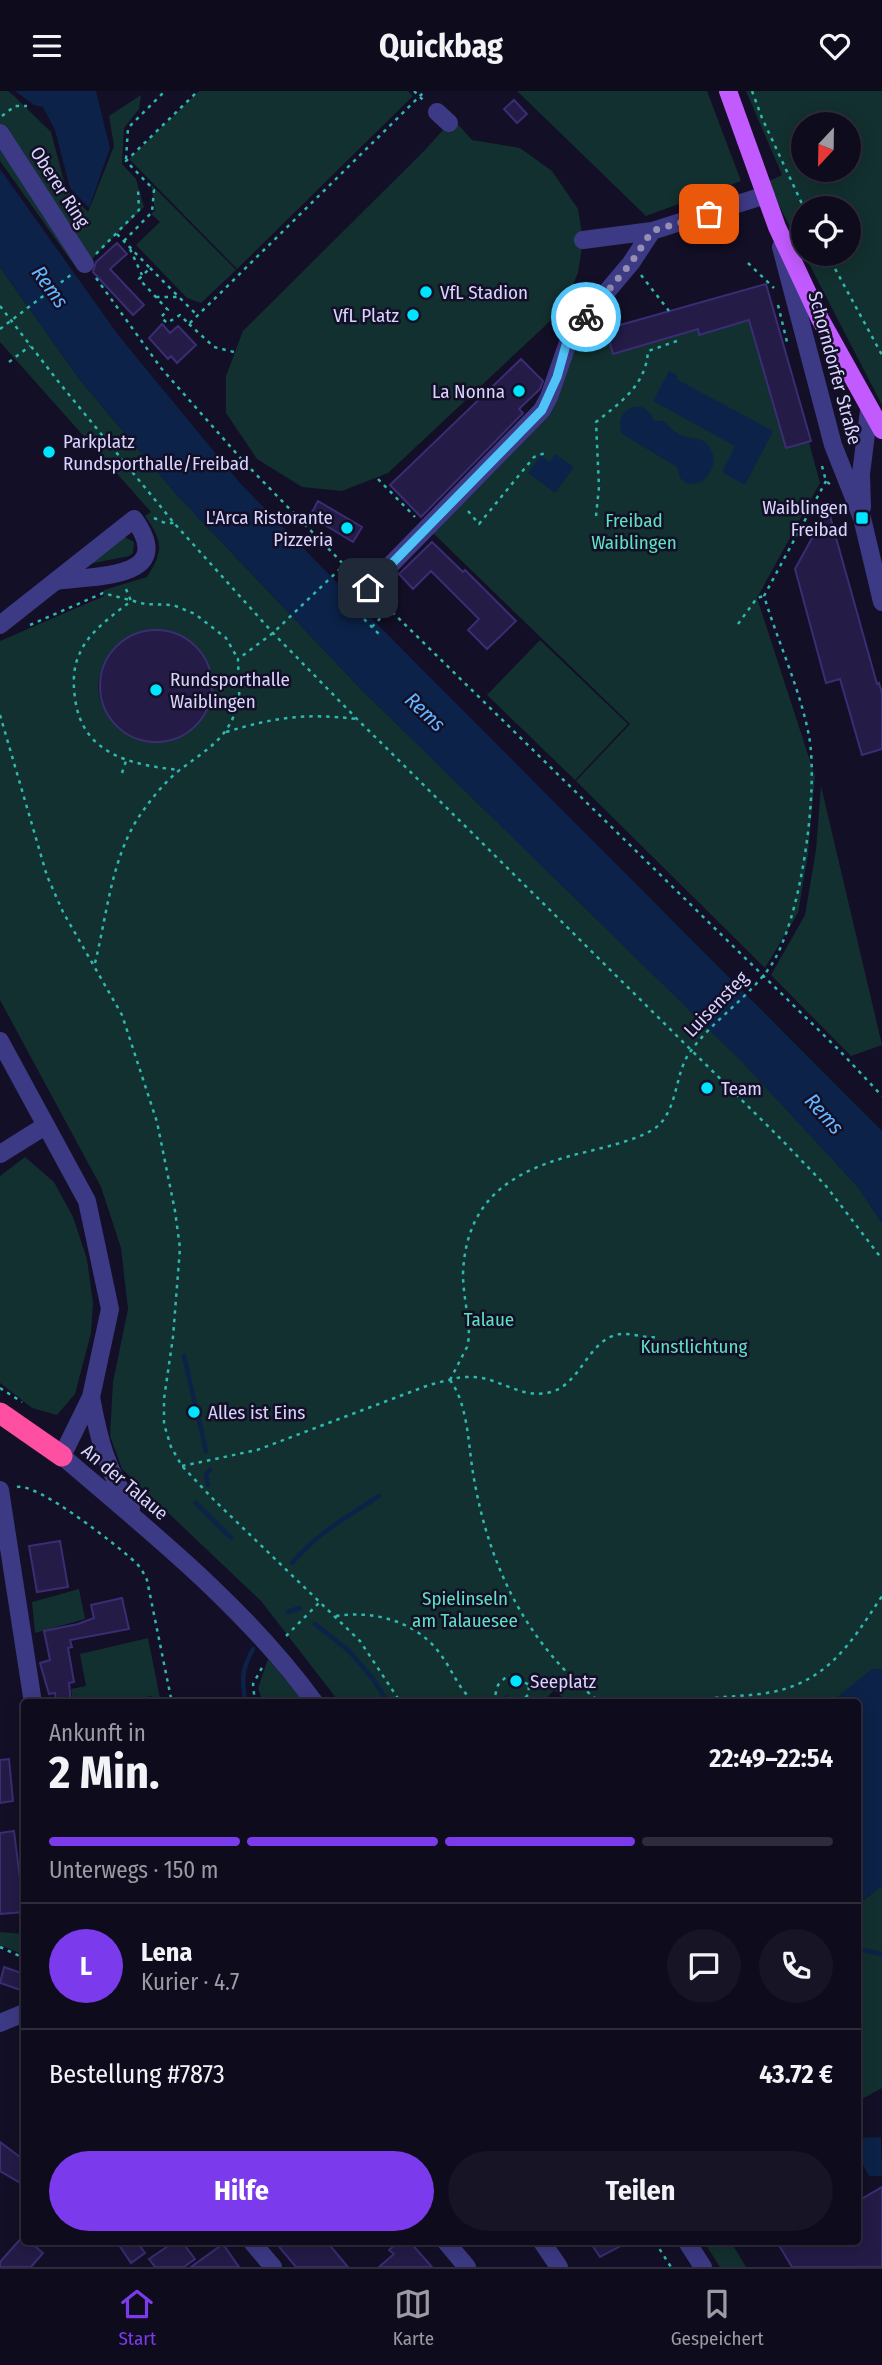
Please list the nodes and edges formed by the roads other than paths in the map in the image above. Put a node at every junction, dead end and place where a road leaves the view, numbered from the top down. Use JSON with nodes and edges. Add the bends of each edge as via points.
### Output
{"nodes":[{"id":1,"x":728,"y":91,"type":"edge"},
{"id":2,"x":0,"y":133,"type":"edge"},
{"id":3,"x":761,"y":197,"type":"junction"},
{"id":4,"x":777,"y":227,"type":"junction"},
{"id":5,"x":647,"y":238,"type":"junction"},
{"id":6,"x":583,"y":240,"type":"dead end"},
{"id":7,"x":85,"y":264,"type":"road end"},
{"id":8,"x":869,"y":409,"type":"junction"},
{"id":9,"x":882,"y":430,"type":"edge"},
{"id":10,"x":862,"y":518,"type":"junction"},
{"id":11,"x":57,"y":581,"type":"junction"},
{"id":12,"x":368,"y":588,"type":"road end"},
{"id":13,"x":882,"y":602,"type":"edge"},
{"id":14,"x":0,"y":625,"type":"edge"},
{"id":15,"x":0,"y":1041,"type":"edge"},
{"id":16,"x":45,"y":1126,"type":"junction"},
{"id":17,"x":0,"y":1154,"type":"edge"},
{"id":18,"x":91,"y":1397,"type":"junction"},
{"id":19,"x":0,"y":1413,"type":"edge"},
{"id":20,"x":62,"y":1456,"type":"junction"},
{"id":21,"x":0,"y":1491,"type":"edge"},
{"id":22,"x":141,"y":1523,"type":"junction"},
{"id":23,"x":4,"y":1548,"type":"edge"},
{"id":24,"x":32,"y":1699,"type":"edge"},
{"id":25,"x":312,"y":1699,"type":"edge"},
{"id":26,"x":21,"y":2014,"type":"edge"},
{"id":27,"x":0,"y":2023,"type":"edge"},
{"id":28,"x":254,"y":2245,"type":"edge"},
{"id":29,"x":449,"y":2245,"type":"edge"},
{"id":30,"x":544,"y":2245,"type":"edge"},
{"id":31,"x":689,"y":2245,"type":"edge"},
{"id":32,"x":272,"y":2267,"type":"edge"},
{"id":33,"x":467,"y":2267,"type":"edge"},
{"id":34,"x":559,"y":2267,"type":"edge"},
{"id":35,"x":703,"y":2267,"type":"edge"}],
"edges":[{"from":1,"to":3,"type":"main road","name":"Schorndorfer Straße"},
{"from":2,"to":7,"type":"street","name":"Oberer Ring"},
{"from":3,"to":4,"type":"main road","name":"Schorndorfer Straße"},
{"from":3,"to":5,"type":"street"},
{"from":4,"to":8,"type":"main road","name":"Schorndorfer Straße"},
{"from":4,"to":10,"type":"street","name":"Schorndorfer Straße","via":[[833,445]]},
{"from":5,"to":6,"type":"street"},
{"from":5,"to":12,"type":"street","via":[[571,334],[542,410]]},
{"from":8,"to":9,"type":"main road"},
{"from":8,"to":10,"type":"street","name":"Schorndorfer Straße","via":[[861,474]]},
{"from":10,"to":13,"type":"street","name":"Schorndorfer Straße"},
{"from":11,"to":11,"type":"street","via":[[135,568],[147,557],[145,533],[134,519]]},
{"from":11,"to":14,"type":"street"},
{"from":15,"to":16,"type":"street","name":"An der Talaue"},
{"from":16,"to":17,"type":"street"},
{"from":16,"to":18,"type":"street","name":"An der Talaue","via":[[87,1201],[110,1309]]},
{"from":18,"to":20,"type":"street","name":"An der Talaue"},
{"from":18,"to":22,"type":"street","via":[[99,1442],[113,1480]]},
{"from":19,"to":20,"type":"highway"},
{"from":20,"to":22,"type":"street","name":"An der Talaue"},
{"from":21,"to":23,"type":"street"},
{"from":22,"to":25,"type":"street","name":"An der Talaue","via":[[246,1618]]},
{"from":23,"to":24,"type":"street"},
{"from":26,"to":27,"type":"street"},
{"from":28,"to":32,"type":"street"},
{"from":29,"to":33,"type":"street"},
{"from":30,"to":34,"type":"street"},
{"from":31,"to":35,"type":"street"}]}
